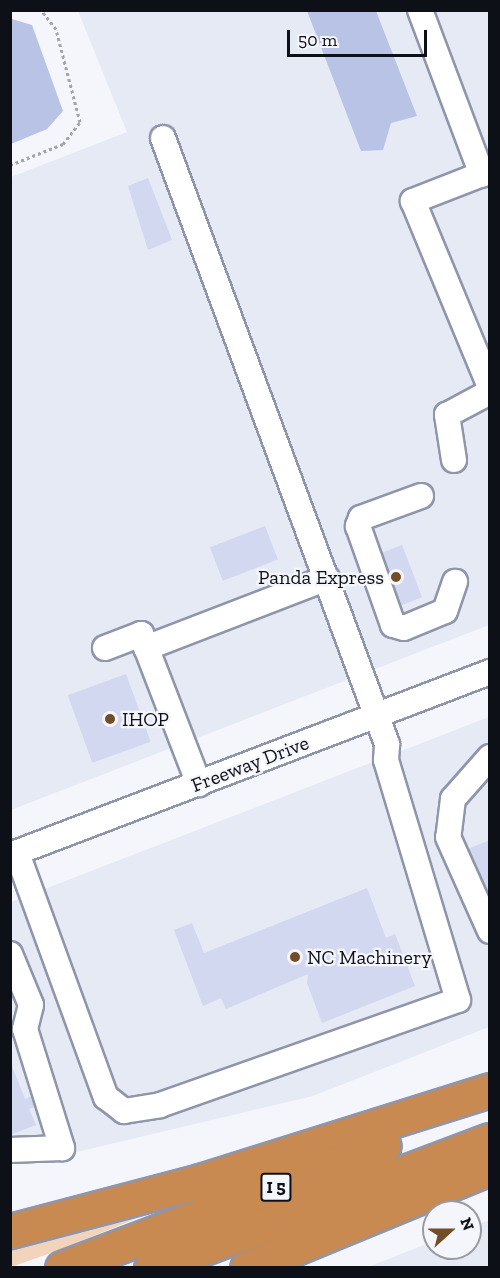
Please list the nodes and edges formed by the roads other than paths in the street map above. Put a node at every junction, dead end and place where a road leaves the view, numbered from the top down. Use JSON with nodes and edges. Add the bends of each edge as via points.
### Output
{"nodes":[{"id":1,"x":420,"y":10,"type":"edge"},
{"id":2,"x":164,"y":138,"type":"dead end"},
{"id":3,"x":486,"y":173,"type":"edge"},
{"id":4,"x":489,"y":387,"type":"edge"},
{"id":5,"x":489,"y":392,"type":"edge"},
{"id":6,"x":454,"y":460,"type":"dead end"},
{"id":7,"x":421,"y":496,"type":"dead end"},
{"id":8,"x":327,"y":578,"type":"junction"},
{"id":9,"x":455,"y":582,"type":"dead end"},
{"id":10,"x":105,"y":648,"type":"dead end"},
{"id":11,"x":146,"y":648,"type":"junction"},
{"id":12,"x":489,"y":672,"type":"edge"},
{"id":13,"x":378,"y":716,"type":"junction"},
{"id":14,"x":489,"y":757,"type":"edge"},
{"id":15,"x":199,"y":784,"type":"junction"},
{"id":16,"x":14,"y":854,"type":"edge"},
{"id":17,"x":489,"y":931,"type":"edge"},
{"id":18,"x":10,"y":954,"type":"edge"},
{"id":19,"x":489,"y":1090,"type":"edge"},
{"id":20,"x":489,"y":1106,"type":"edge"},
{"id":21,"x":489,"y":1140,"type":"edge"},
{"id":22,"x":10,"y":1150,"type":"edge"},
{"id":23,"x":489,"y":1168,"type":"edge"},
{"id":24,"x":10,"y":1231,"type":"edge"},
{"id":25,"x":62,"y":1268,"type":"edge"},
{"id":26,"x":151,"y":1268,"type":"edge"},
{"id":27,"x":247,"y":1268,"type":"edge"}],
"edges":[{"from":1,"to":3,"type":"street"},
{"from":2,"to":8,"type":"street"},
{"from":3,"to":4,"type":"street","via":[[413,201]]},
{"from":5,"to":6,"type":"street","via":[[447,415]]},
{"from":7,"to":9,"type":"street","via":[[361,518],[358,526],[393,625],[404,628],[446,611]]},
{"from":8,"to":11,"type":"street"},
{"from":8,"to":13,"type":"street"},
{"from":10,"to":11,"type":"street","via":[[141,634]]},
{"from":11,"to":15,"type":"street"},
{"from":12,"to":13,"type":"street","name":"Freeway Drive"},
{"from":13,"to":15,"type":"street","name":"Freeway Drive"},
{"from":13,"to":16,"type":"street","via":[[458,1000],[160,1105],[123,1111],[106,1096]]},
{"from":14,"to":17,"type":"street","via":[[453,799],[448,837]]},
{"from":15,"to":16,"type":"street","name":"Freeway Drive"},
{"from":18,"to":22,"type":"street","via":[[31,1005],[25,1029],[62,1148]]},
{"from":19,"to":24,"type":"highway","via":[[200,1181]]},
{"from":20,"to":25,"type":"highway","number":"I 5"},
{"from":21,"to":26,"type":"highway","number":"I 5"},
{"from":23,"to":27,"type":"highway"}]}
